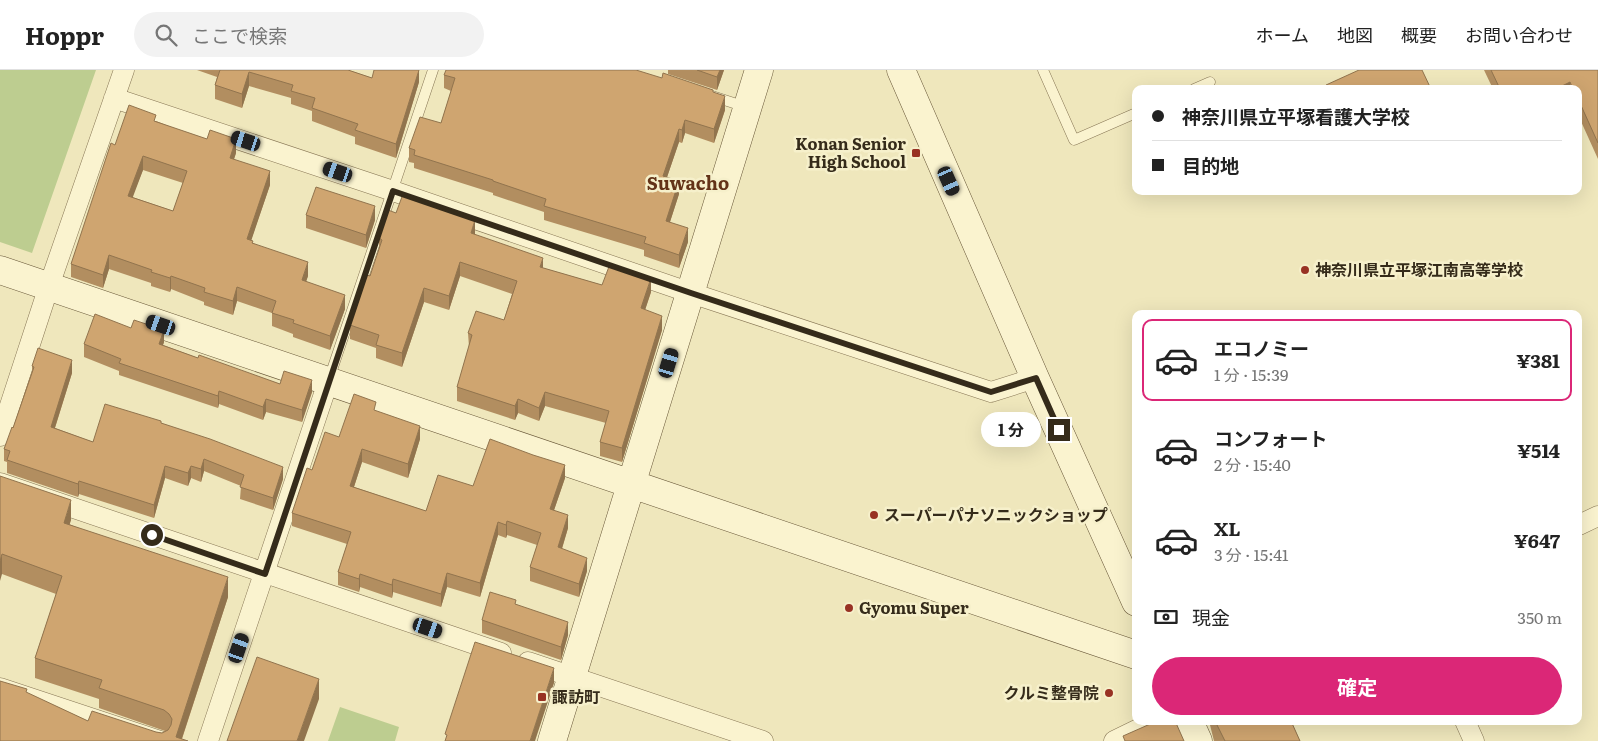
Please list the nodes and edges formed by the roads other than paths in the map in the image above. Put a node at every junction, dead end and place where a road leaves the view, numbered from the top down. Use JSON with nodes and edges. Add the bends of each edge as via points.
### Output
{"nodes":[{"id":1,"x":124,"y":70,"type":"edge"},
{"id":2,"x":433,"y":70,"type":"edge"},
{"id":3,"x":759,"y":70,"type":"edge"},
{"id":4,"x":1043,"y":70,"type":"edge"},
{"id":5,"x":904,"y":71,"type":"edge"},
{"id":6,"x":1210,"y":82,"type":"dead end"},
{"id":7,"x":1203,"y":85,"type":"edge"},
{"id":8,"x":702,"y":92,"type":"edge"},
{"id":9,"x":114,"y":98,"type":"junction"},
{"id":10,"x":747,"y":108,"type":"junction"},
{"id":11,"x":1132,"y":115,"type":"edge"},
{"id":12,"x":393,"y":191,"type":"junction"},
{"id":13,"x":0,"y":270,"type":"edge"},
{"id":14,"x":49,"y":286,"type":"junction"},
{"id":15,"x":691,"y":293,"type":"junction"},
{"id":16,"x":1036,"y":378,"type":"junction"},
{"id":17,"x":328,"y":382,"type":"junction"},
{"id":18,"x":0,"y":436,"type":"edge"},
{"id":19,"x":0,"y":483,"type":"edge"},
{"id":20,"x":630,"y":485,"type":"junction"},
{"id":21,"x":1598,"y":516,"type":"edge"},
{"id":22,"x":1582,"y":524,"type":"edge"},
{"id":23,"x":265,"y":574,"type":"junction"},
{"id":24,"x":1132,"y":593,"type":"edge"},
{"id":25,"x":1132,"y":654,"type":"edge"},
{"id":26,"x":572,"y":677,"type":"junction"},
{"id":27,"x":0,"y":688,"type":"edge"},
{"id":28,"x":1147,"y":725,"type":"edge"},
{"id":29,"x":1191,"y":725,"type":"edge"},
{"id":30,"x":1467,"y":725,"type":"edge"},
{"id":31,"x":160,"y":741,"type":"edge"},
{"id":32,"x":208,"y":741,"type":"edge"},
{"id":33,"x":552,"y":741,"type":"edge"},
{"id":34,"x":763,"y":741,"type":"edge"},
{"id":35,"x":1114,"y":741,"type":"edge"},
{"id":36,"x":1198,"y":741,"type":"edge"},
{"id":37,"x":1474,"y":741,"type":"edge"}],
"edges":[{"from":1,"to":9,"type":"street"},
{"from":2,"to":12,"type":"lane"},
{"from":3,"to":10,"type":"street"},
{"from":4,"to":11,"type":"lane","via":[[1074,140]]},
{"from":5,"to":16,"type":"street"},
{"from":6,"to":7,"type":"lane"},
{"from":8,"to":10,"type":"lane"},
{"from":9,"to":12,"type":"street"},
{"from":9,"to":14,"type":"street"},
{"from":10,"to":15,"type":"street"},
{"from":12,"to":15,"type":"street"},
{"from":12,"to":17,"type":"lane"},
{"from":13,"to":14,"type":"street"},
{"from":14,"to":17,"type":"street"},
{"from":14,"to":18,"type":"street"},
{"from":15,"to":16,"type":"street","via":[[991,392]]},
{"from":15,"to":20,"type":"street"},
{"from":16,"to":24,"type":"street"},
{"from":17,"to":20,"type":"street"},
{"from":17,"to":23,"type":"street"},
{"from":19,"to":23,"type":"street"},
{"from":20,"to":25,"type":"street"},
{"from":20,"to":26,"type":"street"},
{"from":21,"to":22,"type":"street"},
{"from":23,"to":26,"type":"street"},
{"from":23,"to":32,"type":"street"},
{"from":26,"to":33,"type":"street"},
{"from":26,"to":34,"type":"street"},
{"from":27,"to":31,"type":"street"},
{"from":28,"to":35,"type":"street"},
{"from":29,"to":36,"type":"street"},
{"from":30,"to":37,"type":"street"}]}
